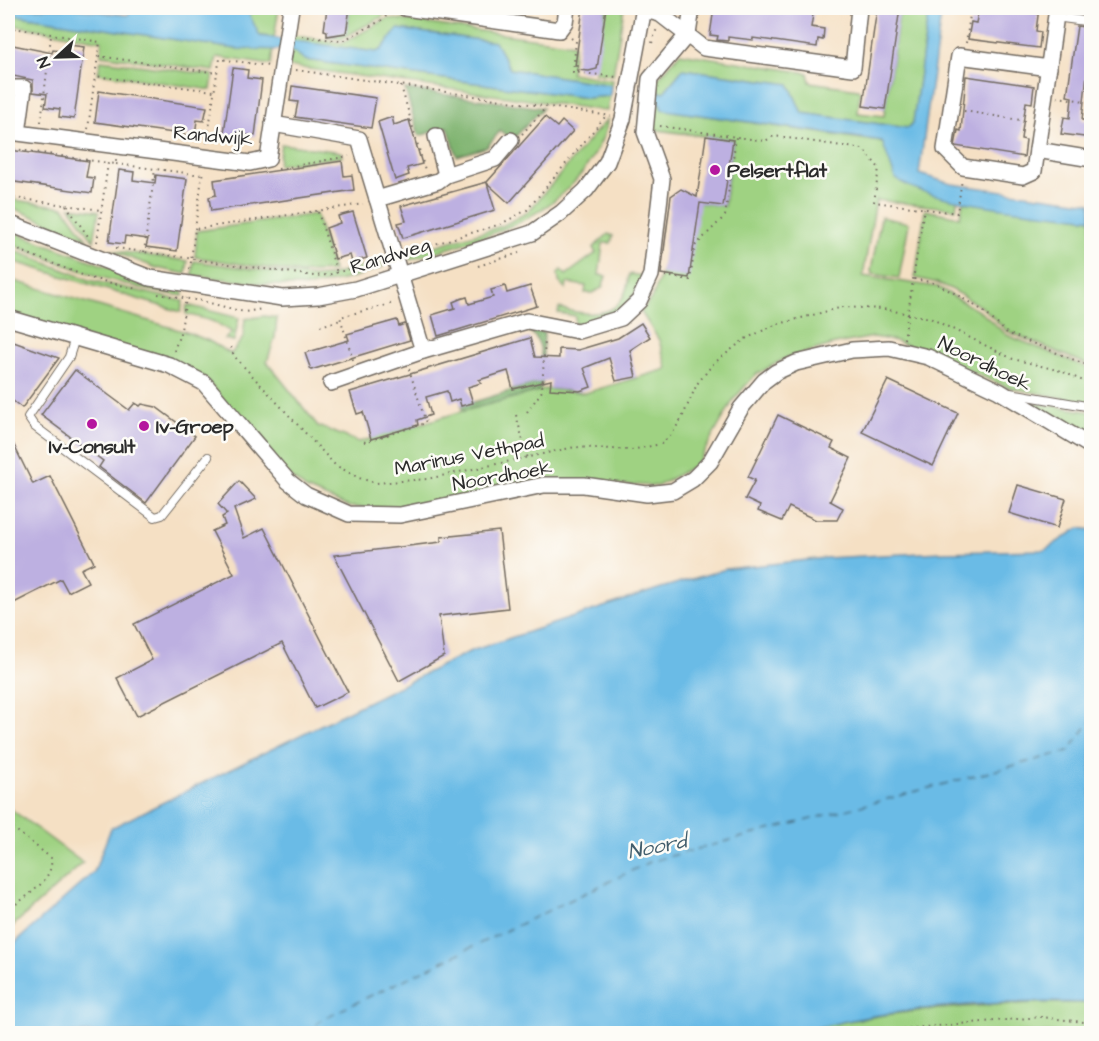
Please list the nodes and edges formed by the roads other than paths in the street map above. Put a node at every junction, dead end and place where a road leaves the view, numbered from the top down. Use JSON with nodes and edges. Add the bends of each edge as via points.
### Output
{"nodes":[{"id":1,"x":291,"y":8,"type":"edge"},
{"id":2,"x":405,"y":8,"type":"edge"},
{"id":3,"x":567,"y":8,"type":"edge"},
{"id":4,"x":692,"y":8,"type":"edge"},
{"id":5,"x":859,"y":8,"type":"edge"},
{"id":6,"x":644,"y":9,"type":"edge"},
{"id":7,"x":1056,"y":13,"type":"edge"},
{"id":8,"x":1092,"y":22,"type":"edge"},
{"id":9,"x":688,"y":34,"type":"junction"},
{"id":10,"x":1049,"y":68,"type":"junction"},
{"id":11,"x":8,"y":88,"type":"edge"},
{"id":12,"x":273,"y":124,"type":"junction"},
{"id":13,"x":436,"y":136,"type":"dead end"},
{"id":14,"x":512,"y":140,"type":"road end"},
{"id":15,"x":1037,"y":150,"type":"junction"},
{"id":16,"x":1092,"y":159,"type":"edge"},
{"id":17,"x":446,"y":175,"type":"junction"},
{"id":18,"x":377,"y":199,"type":"junction"},
{"id":19,"x":8,"y":223,"type":"edge"},
{"id":20,"x":399,"y":276,"type":"junction"},
{"id":21,"x":8,"y":318,"type":"edge"},
{"id":22,"x":75,"y":338,"type":"junction"},
{"id":23,"x":423,"y":351,"type":"junction"},
{"id":24,"x":332,"y":383,"type":"dead end"},
{"id":25,"x":999,"y":391,"type":"junction"},
{"id":26,"x":1092,"y":407,"type":"edge"},
{"id":27,"x":1092,"y":447,"type":"edge"},
{"id":28,"x":208,"y":457,"type":"dead end"}],
"edges":[{"from":1,"to":12,"type":"street","name":"Randwijk"},
{"from":2,"to":3,"type":"street","via":[[559,30]]},
{"from":4,"to":9,"type":"street"},
{"from":5,"to":9,"type":"street","via":[[853,68],[704,48]]},
{"from":6,"to":9,"type":"street","via":[[660,14]]},
{"from":6,"to":20,"type":"street","name":"Randweg","via":[[624,81],[623,119],[607,162],[586,190],[532,233]]},
{"from":7,"to":8,"type":"lane"},
{"from":7,"to":10,"type":"street"},
{"from":9,"to":23,"type":"street","via":[[650,79],[645,132],[662,178],[649,280],[639,301],[621,318],[578,331],[527,321]]},
{"from":10,"to":15,"type":"street"},
{"from":10,"to":15,"type":"street","via":[[959,56],[950,109],[945,149],[963,167],[1023,176],[1034,171]]},
{"from":11,"to":12,"type":"street","name":"Randwijk","via":[[24,88],[18,133],[250,163],[268,159]]},
{"from":12,"to":18,"type":"street","name":"Randwijk","via":[[359,139]]},
{"from":13,"to":17,"type":"street"},
{"from":14,"to":17,"type":"street","via":[[495,159]]},
{"from":15,"to":16,"type":"street"},
{"from":17,"to":18,"type":"street"},
{"from":18,"to":20,"type":"street"},
{"from":19,"to":20,"type":"street","name":"Randweg","via":[[186,292],[282,298],[318,296]]},
{"from":20,"to":23,"type":"street"},
{"from":21,"to":22,"type":"street","name":"Noordhoek"},
{"from":22,"to":25,"type":"street","name":"Noordhoek","via":[[169,365],[204,383],[268,460],[306,495],[349,514],[375,516],[400,515],[544,486],[584,485],[647,495],[672,491],[693,479],[710,462],[741,408],[764,381],[796,363],[831,354],[902,349]]},
{"from":22,"to":28,"type":"lane","via":[[69,357],[28,417],[34,426],[155,517],[162,515]]},
{"from":23,"to":24,"type":"street"},
{"from":25,"to":26,"type":"lane"},
{"from":25,"to":27,"type":"street","name":"Noordhoek"}]}
